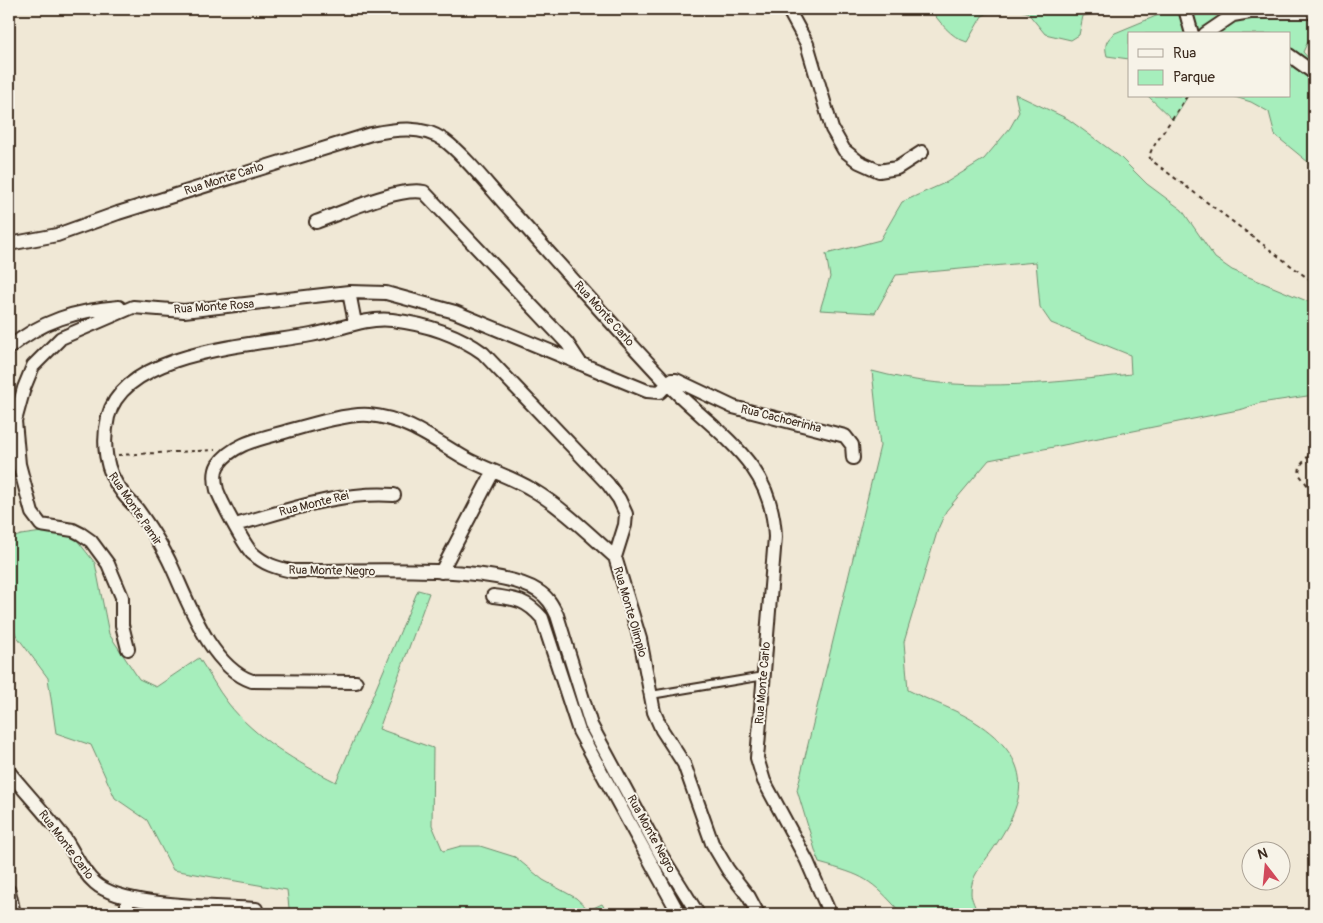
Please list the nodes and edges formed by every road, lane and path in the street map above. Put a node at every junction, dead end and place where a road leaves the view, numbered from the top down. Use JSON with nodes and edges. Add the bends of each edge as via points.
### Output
{"nodes":[{"id":1,"x":788,"y":9,"type":"edge"},
{"id":2,"x":1185,"y":9,"type":"edge"},
{"id":3,"x":1314,"y":12,"type":"edge"},
{"id":4,"x":1191,"y":32,"type":"edge"},
{"id":5,"x":1208,"y":32,"type":"edge"},
{"id":6,"x":1290,"y":56,"type":"edge"},
{"id":7,"x":1314,"y":73,"type":"edge"},
{"id":8,"x":1186,"y":98,"type":"edge"},
{"id":9,"x":922,"y":152,"type":"dead end"},
{"id":10,"x":316,"y":222,"type":"dead end"},
{"id":11,"x":11,"y":241,"type":"edge"},
{"id":12,"x":1314,"y":283,"type":"edge"},
{"id":13,"x":349,"y":292,"type":"junction"},
{"id":14,"x":133,"y":307,"type":"junction"},
{"id":15,"x":355,"y":322,"type":"junction"},
{"id":16,"x":9,"y":348,"type":"edge"},
{"id":17,"x":581,"y":364,"type":"junction"},
{"id":18,"x":667,"y":383,"type":"junction"},
{"id":19,"x":234,"y":449,"type":"junction"},
{"id":20,"x":1314,"y":449,"type":"edge"},
{"id":21,"x":106,"y":456,"type":"junction"},
{"id":22,"x":853,"y":458,"type":"dead end"},
{"id":23,"x":493,"y":472,"type":"junction"},
{"id":24,"x":394,"y":494,"type":"dead end"},
{"id":25,"x":1314,"y":494,"type":"edge"},
{"id":26,"x":235,"y":525,"type":"junction"},
{"id":27,"x":615,"y":557,"type":"junction"},
{"id":28,"x":441,"y":572,"type":"junction"},
{"id":29,"x":493,"y":596,"type":"dead end"},
{"id":30,"x":128,"y":649,"type":"dead end"},
{"id":31,"x":764,"y":676,"type":"junction"},
{"id":32,"x":356,"y":682,"type":"dead end"},
{"id":33,"x":651,"y":696,"type":"junction"},
{"id":34,"x":9,"y":772,"type":"edge"},
{"id":35,"x":9,"y":891,"type":"edge"},
{"id":36,"x":127,"y":898,"type":"junction"},
{"id":37,"x":256,"y":909,"type":"dead end"},
{"id":38,"x":14,"y":914,"type":"edge"},
{"id":39,"x":127,"y":914,"type":"edge"},
{"id":40,"x":678,"y":914,"type":"edge"},
{"id":41,"x":698,"y":914,"type":"edge"},
{"id":42,"x":758,"y":914,"type":"edge"},
{"id":43,"x":830,"y":914,"type":"edge"}],
"edges":[{"from":1,"to":9,"type":"street","via":[[807,44],[832,129],[844,150],[859,162],[879,171],[897,168]]},
{"from":2,"to":4,"type":"street"},
{"from":3,"to":5,"type":"street","via":[[1233,15]]},
{"from":6,"to":7,"type":"street"},
{"from":8,"to":12,"type":"path","via":[[1152,149],[1151,160]]},
{"from":10,"to":17,"type":"street","via":[[396,194],[416,190],[424,192],[567,343]]},
{"from":11,"to":18,"type":"street","name":"Rua Monte Carlo","via":[[57,236],[118,213],[371,134],[413,129],[444,140]]},
{"from":13,"to":14,"type":"street","name":"Rua Monte Rosa","via":[[184,311]]},
{"from":13,"to":15,"type":"street"},
{"from":13,"to":17,"type":"street","name":"Rua Monte Rosa","via":[[386,293],[438,306]]},
{"from":14,"to":16,"type":"street","via":[[100,309],[58,318]]},
{"from":14,"to":30,"type":"street","name":"Rua Monte Rosa","via":[[68,334],[49,350],[34,366],[15,421],[19,464],[32,513],[40,526],[82,534],[108,564],[122,597],[122,624]]},
{"from":15,"to":21,"type":"street","name":"Rua Monte Pamir","via":[[308,335],[241,344],[162,364],[147,372],[122,391],[108,416]]},
{"from":15,"to":27,"type":"street","name":"Rua Monte Olimpio","via":[[373,319],[412,323],[457,337],[483,353],[619,500],[626,514]]},
{"from":17,"to":18,"type":"street","name":"Rua Monte Rosa","via":[[652,392],[660,392]]},
{"from":18,"to":22,"type":"street","name":"Rua Cachoerinha","via":[[676,380],[733,407],[845,436],[852,445]]},
{"from":18,"to":31,"type":"street","name":"Rua Monte Carlo","via":[[743,456],[765,488],[770,502],[775,537]]},
{"from":19,"to":21,"type":"path"},
{"from":19,"to":23,"type":"street","name":"Rua Monte Negro","via":[[289,431],[355,415],[369,415],[407,424]]},
{"from":19,"to":26,"type":"street","name":"Rua Monte Negro","via":[[217,466],[216,481],[218,492]]},
{"from":20,"to":25,"type":"path","via":[[1300,466],[1299,474]]},
{"from":21,"to":32,"type":"street","name":"Rua Monte Pamir","via":[[108,469],[121,492],[146,522],[170,563],[199,627],[234,672],[252,682]]},
{"from":23,"to":27,"type":"street","name":"Rua Monte Negro","via":[[546,498]]},
{"from":23,"to":28,"type":"street"},
{"from":24,"to":26,"type":"street","name":"Rua Monte Rei","via":[[346,495]]},
{"from":26,"to":28,"type":"street","name":"Rua Monte Negro","via":[[250,551],[273,567],[292,571]]},
{"from":27,"to":33,"type":"street","name":"Rua Monte Olimpio","via":[[636,625]]},
{"from":28,"to":41,"type":"street","name":"Rua Monte Negro","via":[[505,578],[525,585],[550,601],[591,725],[661,855]]},
{"from":29,"to":40,"type":"street","via":[[517,599],[531,606],[542,618],[579,731]]},
{"from":31,"to":33,"type":"lane"},
{"from":31,"to":43,"type":"street","name":"Rua Monte Carlo","via":[[757,745],[759,771],[807,861]]},
{"from":33,"to":42,"type":"street","name":"Rua Monte Olimpio","via":[[658,722],[684,764],[712,843]]},
{"from":34,"to":36,"type":"street","name":"Rua Monte Carlo","via":[[64,837],[96,884]]},
{"from":35,"to":38,"type":"street"},
{"from":36,"to":37,"type":"street","name":"Rua Monte Carlo"},
{"from":36,"to":39,"type":"street"}]}
